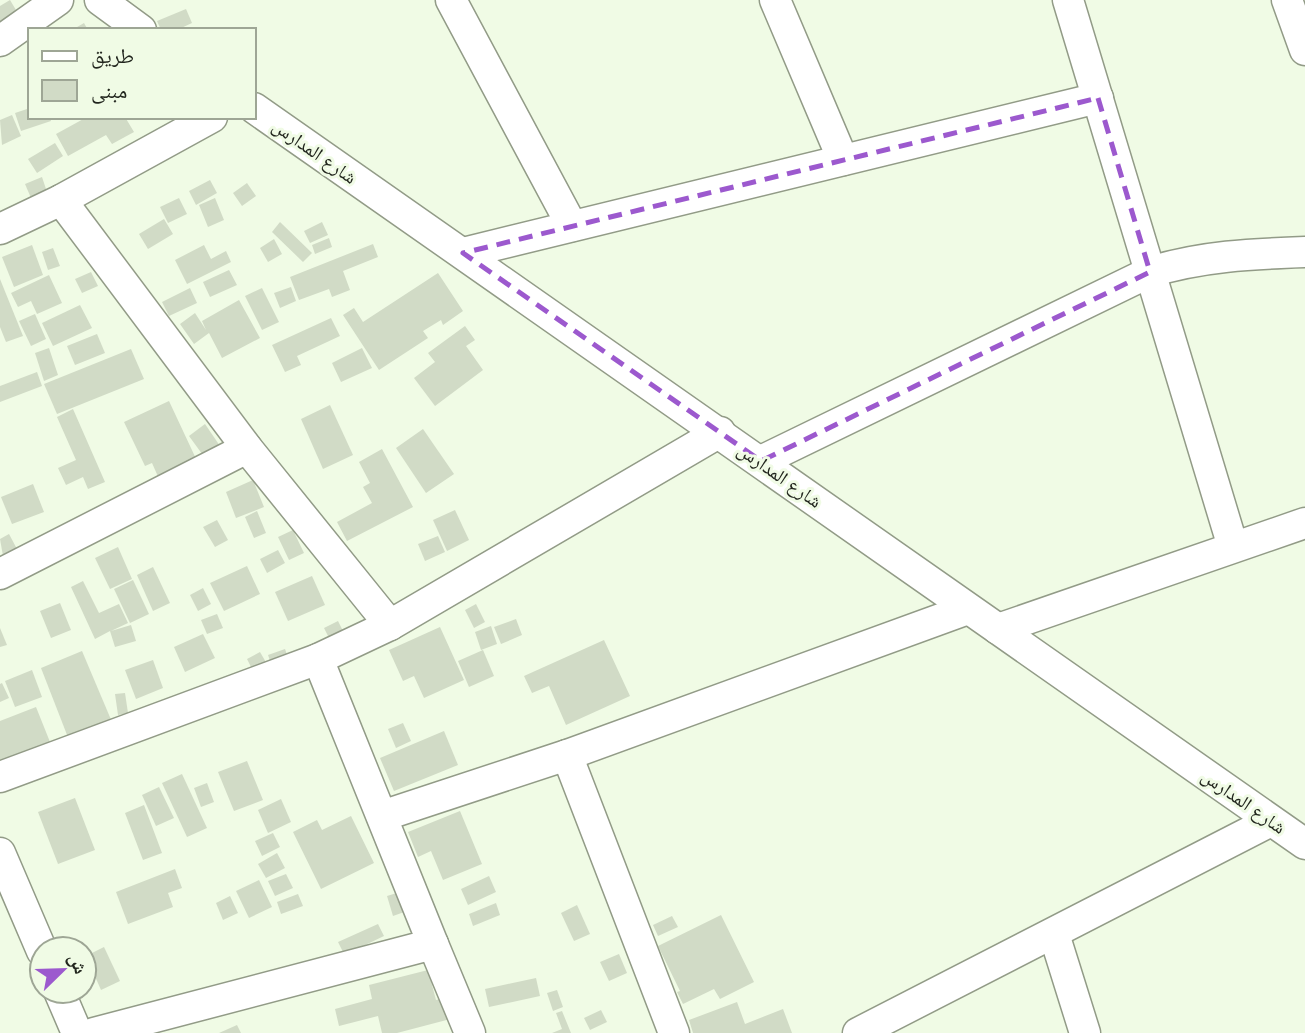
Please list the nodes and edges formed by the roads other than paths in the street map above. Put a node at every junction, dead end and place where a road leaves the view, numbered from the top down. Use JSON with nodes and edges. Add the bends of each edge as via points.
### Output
{"nodes":[{"id":1,"x":58,"y":0,"type":"edge"},
{"id":2,"x":451,"y":0,"type":"edge"},
{"id":3,"x":775,"y":0,"type":"edge"},
{"id":4,"x":1068,"y":0,"type":"edge"},
{"id":5,"x":1287,"y":0,"type":"edge"},
{"id":6,"x":0,"y":41,"type":"edge"},
{"id":7,"x":1305,"y":50,"type":"edge"},
{"id":8,"x":1098,"y":98,"type":"junction"},
{"id":9,"x":256,"y":109,"type":"edge"},
{"id":10,"x":208,"y":119,"type":"edge"},
{"id":11,"x":843,"y":160,"type":"junction"},
{"id":12,"x":61,"y":200,"type":"junction"},
{"id":13,"x":572,"y":226,"type":"junction"},
{"id":14,"x":0,"y":229,"type":"edge"},
{"id":15,"x":1305,"y":252,"type":"edge"},
{"id":16,"x":463,"y":253,"type":"junction"},
{"id":17,"x":1150,"y":272,"type":"junction"},
{"id":18,"x":720,"y":432,"type":"junction"},
{"id":19,"x":247,"y":447,"type":"junction"},
{"id":20,"x":761,"y":461,"type":"junction"},
{"id":21,"x":1305,"y":523,"type":"edge"},
{"id":22,"x":1233,"y":547,"type":"junction"},
{"id":23,"x":0,"y":574,"type":"edge"},
{"id":24,"x":968,"y":609,"type":"junction"},
{"id":25,"x":390,"y":625,"type":"junction"},
{"id":26,"x":998,"y":629,"type":"junction"},
{"id":27,"x":318,"y":659,"type":"junction"},
{"id":28,"x":567,"y":755,"type":"junction"},
{"id":29,"x":0,"y":777,"type":"edge"},
{"id":30,"x":382,"y":816,"type":"junction"},
{"id":31,"x":1272,"y":821,"type":"junction"},
{"id":32,"x":1305,"y":844,"type":"edge"},
{"id":33,"x":2,"y":862,"type":"edge"},
{"id":34,"x":1054,"y":934,"type":"junction"},
{"id":35,"x":35,"y":935,"type":"edge"},
{"id":36,"x":433,"y":944,"type":"junction"},
{"id":37,"x":65,"y":1005,"type":"edge"},
{"id":38,"x":865,"y":1031,"type":"edge"},
{"id":39,"x":77,"y":1033,"type":"edge"},
{"id":40,"x":94,"y":1033,"type":"edge"},
{"id":41,"x":470,"y":1033,"type":"edge"},
{"id":42,"x":674,"y":1033,"type":"edge"},
{"id":43,"x":1085,"y":1033,"type":"edge"}],
"edges":[{"from":1,"to":6,"type":"street"},
{"from":2,"to":13,"type":"street"},
{"from":3,"to":11,"type":"street"},
{"from":4,"to":8,"type":"street"},
{"from":5,"to":7,"type":"street"},
{"from":8,"to":11,"type":"street"},
{"from":8,"to":17,"type":"street"},
{"from":9,"to":16,"type":"street","name":"شارع المدارس"},
{"from":10,"to":12,"type":"street"},
{"from":11,"to":13,"type":"street"},
{"from":12,"to":14,"type":"street"},
{"from":12,"to":19,"type":"street"},
{"from":13,"to":16,"type":"street"},
{"from":15,"to":17,"type":"street","via":[[1189,260]]},
{"from":16,"to":18,"type":"street","name":"شارع المدارس"},
{"from":17,"to":20,"type":"street"},
{"from":17,"to":22,"type":"street"},
{"from":18,"to":20,"type":"street","name":"شارع المدارس"},
{"from":18,"to":25,"type":"street"},
{"from":19,"to":23,"type":"street"},
{"from":19,"to":25,"type":"street"},
{"from":20,"to":24,"type":"street","name":"شارع المدارس"},
{"from":21,"to":22,"type":"street"},
{"from":22,"to":26,"type":"street"},
{"from":24,"to":26,"type":"street","name":"شارع المدارس"},
{"from":24,"to":28,"type":"street"},
{"from":25,"to":27,"type":"street"},
{"from":26,"to":31,"type":"street","name":"شارع المدارس"},
{"from":27,"to":29,"type":"street"},
{"from":27,"to":30,"type":"street"},
{"from":28,"to":30,"type":"street"},
{"from":28,"to":42,"type":"street"},
{"from":30,"to":36,"type":"street"},
{"from":31,"to":32,"type":"street","name":"شارع المدارس"},
{"from":31,"to":34,"type":"street"},
{"from":33,"to":35,"type":"street"},
{"from":34,"to":38,"type":"street"},
{"from":34,"to":43,"type":"street"},
{"from":36,"to":40,"type":"street"},
{"from":36,"to":41,"type":"street"},
{"from":37,"to":39,"type":"street"}]}
